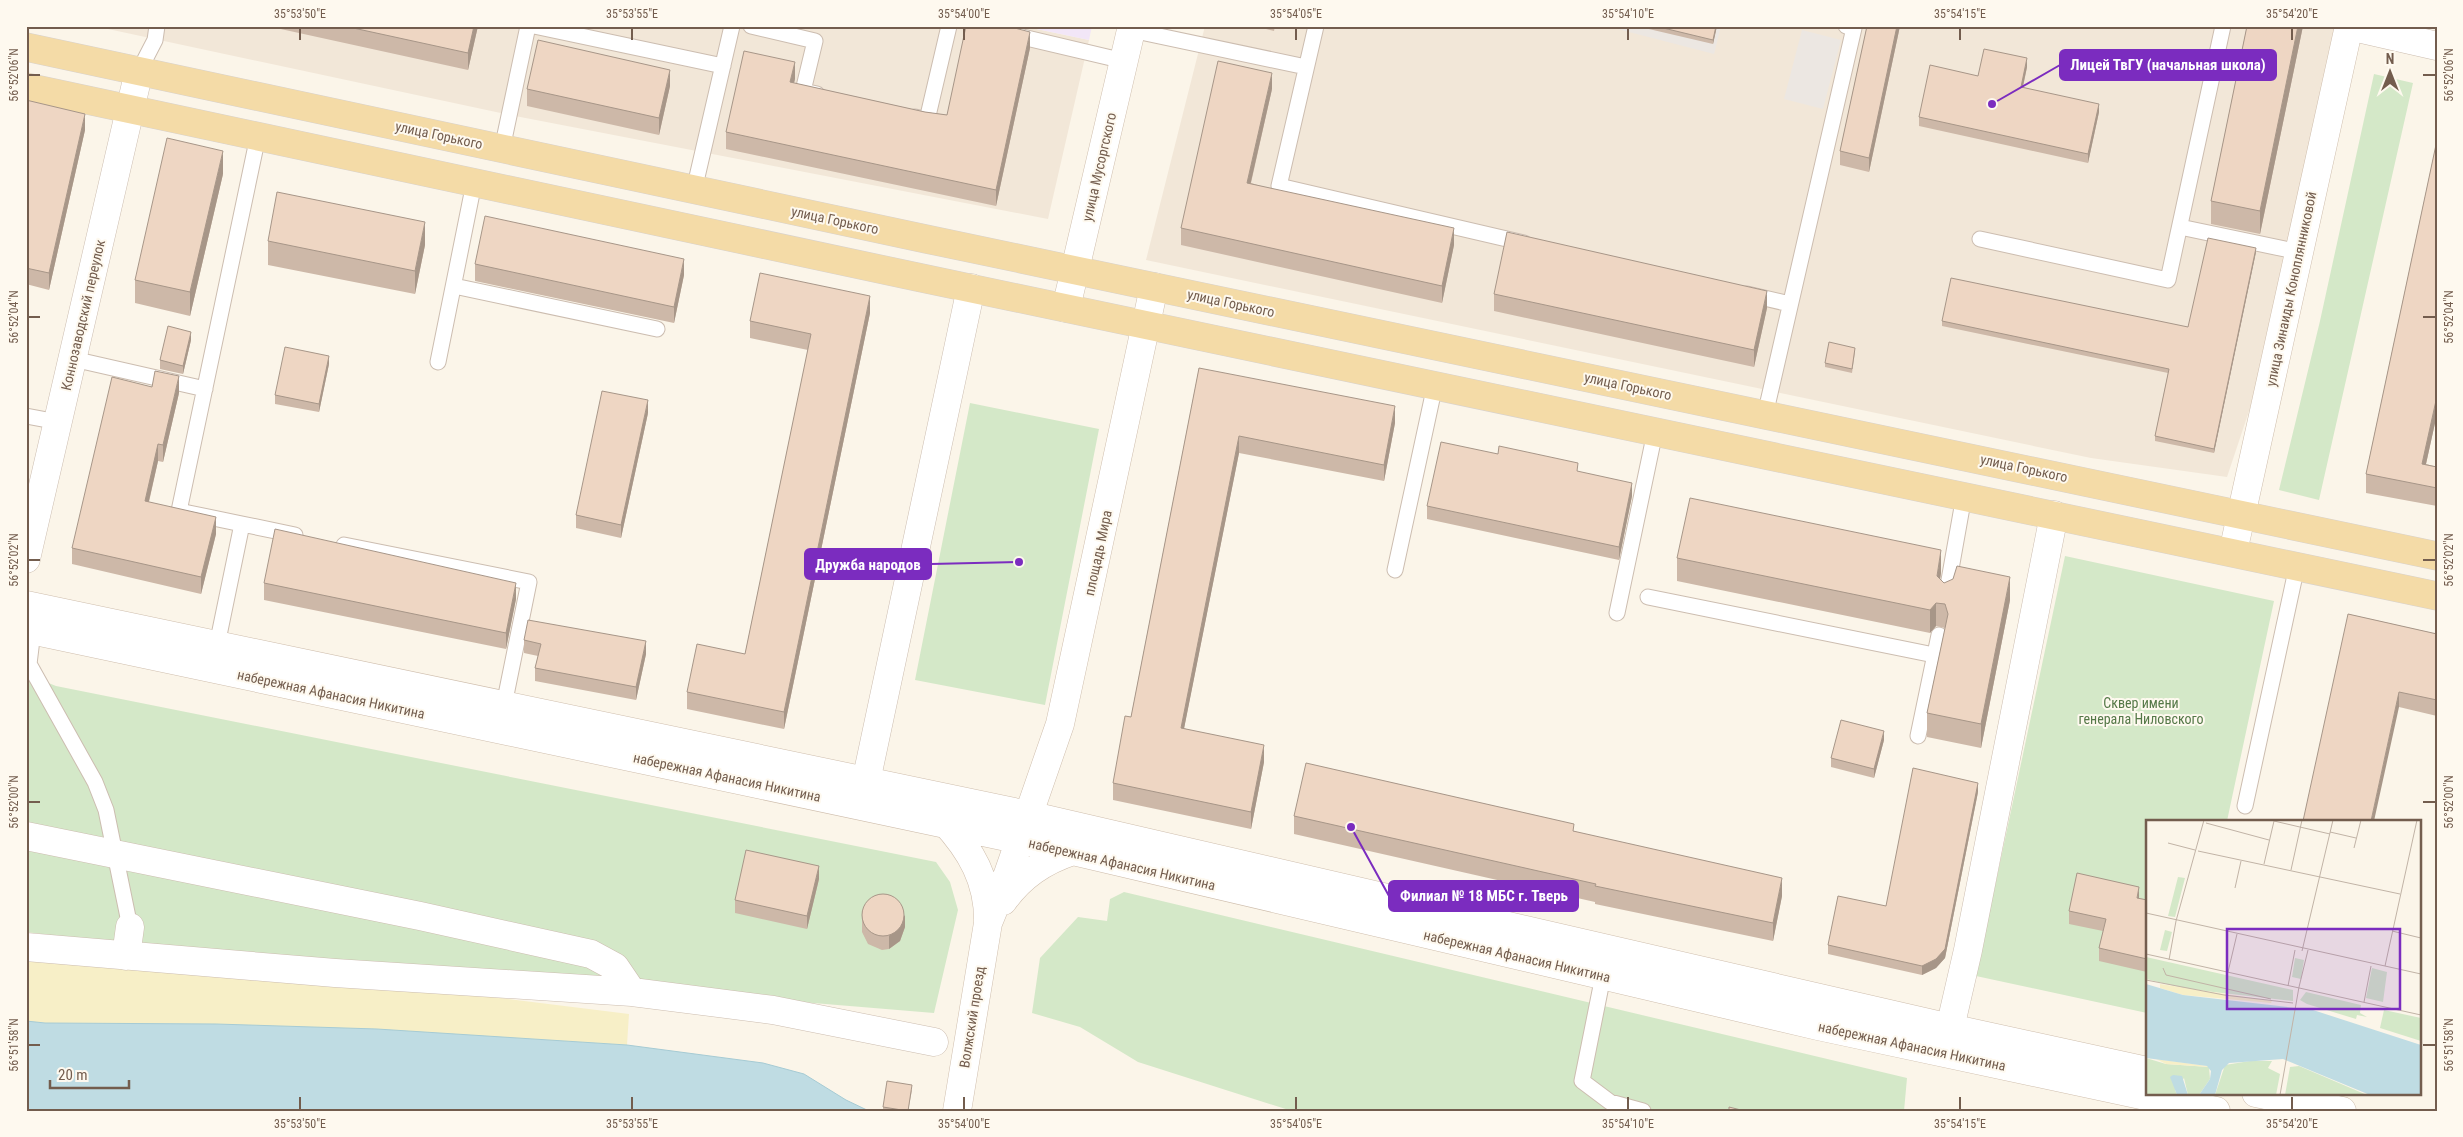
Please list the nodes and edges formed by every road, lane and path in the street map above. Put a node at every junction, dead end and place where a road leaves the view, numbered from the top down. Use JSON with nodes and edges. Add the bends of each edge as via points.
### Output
{"nodes":[{"id":1,"x":157,"y":26,"type":"edge"},
{"id":2,"x":528,"y":26,"type":"edge"},
{"id":3,"x":534,"y":26,"type":"edge"},
{"id":4,"x":732,"y":26,"type":"edge"},
{"id":5,"x":751,"y":26,"type":"edge"},
{"id":6,"x":949,"y":26,"type":"edge"},
{"id":7,"x":976,"y":26,"type":"edge"},
{"id":8,"x":1316,"y":26,"type":"edge"},
{"id":9,"x":1846,"y":26,"type":"edge"},
{"id":10,"x":2223,"y":26,"type":"edge"},
{"id":11,"x":2349,"y":26,"type":"edge"},
{"id":12,"x":1132,"y":28,"type":"edge"},
{"id":13,"x":2437,"y":46,"type":"edge"},
{"id":14,"x":26,"y":47,"type":"edge"},
{"id":15,"x":1124,"y":61,"type":"junction"},
{"id":16,"x":723,"y":66,"type":"junction"},
{"id":17,"x":1306,"y":68,"type":"junction"},
{"id":18,"x":139,"y":71,"type":"junction"},
{"id":19,"x":26,"y":87,"type":"edge"},
{"id":20,"x":832,"y":98,"type":"edge"},
{"id":21,"x":131,"y":109,"type":"junction"},
{"id":22,"x":899,"y":113,"type":"edge"},
{"id":23,"x":258,"y":136,"type":"junction"},
{"id":24,"x":502,"y":149,"type":"junction"},
{"id":25,"x":474,"y":183,"type":"junction"},
{"id":26,"x":694,"y":190,"type":"junction"},
{"id":27,"x":2180,"y":227,"type":"junction"},
{"id":28,"x":1980,"y":240,"type":"dead end"},
{"id":29,"x":1540,"y":246,"type":"edge"},
{"id":30,"x":2299,"y":252,"type":"junction"},
{"id":31,"x":1076,"y":270,"type":"junction"},
{"id":32,"x":454,"y":286,"type":"junction"},
{"id":33,"x":1154,"y":287,"type":"junction"},
{"id":34,"x":971,"y":288,"type":"junction"},
{"id":35,"x":1732,"y":290,"type":"edge"},
{"id":36,"x":1790,"y":304,"type":"junction"},
{"id":37,"x":1066,"y":308,"type":"junction"},
{"id":38,"x":1146,"y":325,"type":"junction"},
{"id":39,"x":657,"y":329,"type":"edge"},
{"id":40,"x":73,"y":359,"type":"junction"},
{"id":41,"x":438,"y":362,"type":"dead end"},
{"id":42,"x":1435,"y":385,"type":"junction"},
{"id":43,"x":205,"y":389,"type":"junction"},
{"id":44,"x":1766,"y":414,"type":"junction"},
{"id":45,"x":26,"y":416,"type":"edge"},
{"id":46,"x":58,"y":422,"type":"junction"},
{"id":47,"x":1656,"y":432,"type":"junction"},
{"id":48,"x":1964,"y":496,"type":"junction"},
{"id":49,"x":2241,"y":514,"type":"junction"},
{"id":50,"x":2054,"y":515,"type":"junction"},
{"id":51,"x":242,"y":524,"type":"junction"},
{"id":52,"x":309,"y":538,"type":"edge"},
{"id":53,"x":328,"y":541,"type":"edge"},
{"id":54,"x":2436,"y":551,"type":"edge"},
{"id":55,"x":2233,"y":552,"type":"junction"},
{"id":56,"x":26,"y":559,"type":"edge"},
{"id":57,"x":2297,"y":566,"type":"junction"},
{"id":58,"x":1395,"y":570,"type":"dead end"},
{"id":59,"x":1648,"y":596,"type":"dead end"},
{"id":60,"x":2437,"y":596,"type":"edge"},
{"id":61,"x":1946,"y":597,"type":"edge"},
{"id":62,"x":1618,"y":613,"type":"dead end"},
{"id":63,"x":28,"y":622,"type":"edge"},
{"id":64,"x":1938,"y":635,"type":"edge"},
{"id":65,"x":217,"y":645,"type":"junction"},
{"id":66,"x":1934,"y":655,"type":"junction"},
{"id":67,"x":504,"y":705,"type":"junction"},
{"id":68,"x":1918,"y":736,"type":"dead end"},
{"id":69,"x":900,"y":789,"type":"junction"},
{"id":70,"x":863,"y":793,"type":"junction"},
{"id":71,"x":2245,"y":806,"type":"dead end"},
{"id":72,"x":1028,"y":815,"type":"junction"},
{"id":73,"x":947,"y":824,"type":"junction"},
{"id":74,"x":26,"y":836,"type":"edge"},
{"id":75,"x":1019,"y":840,"type":"junction"},
{"id":76,"x":1073,"y":852,"type":"junction"},
{"id":77,"x":116,"y":855,"type":"junction"},
{"id":78,"x":988,"y":923,"type":"junction"},
{"id":79,"x":130,"y":926,"type":"joint"},
{"id":80,"x":26,"y":948,"type":"edge"},
{"id":81,"x":126,"y":956,"type":"junction"},
{"id":82,"x":1603,"y":976,"type":"junction"},
{"id":83,"x":632,"y":992,"type":"junction"},
{"id":84,"x":1947,"y":1040,"type":"junction"},
{"id":85,"x":934,"y":1042,"type":"dead end"},
{"id":86,"x":2146,"y":1071,"type":"edge"},
{"id":87,"x":2146,"y":1093,"type":"edge"},
{"id":88,"x":2152,"y":1094,"type":"edge"},
{"id":89,"x":2261,"y":1094,"type":"edge"},
{"id":90,"x":957,"y":1111,"type":"edge"},
{"id":91,"x":1643,"y":1111,"type":"edge"},
{"id":92,"x":2216,"y":1111,"type":"edge"},
{"id":93,"x":2342,"y":1111,"type":"edge"}],
"edges":[{"from":1,"to":18,"type":"lane","via":[[155,40]]},
{"from":2,"to":24,"type":"lane"},
{"from":3,"to":16,"type":"lane"},
{"from":4,"to":16,"type":"lane"},
{"from":5,"to":20,"type":"lane","via":[[815,41],[803,91]]},
{"from":6,"to":22,"type":"lane","via":[[927,120]]},
{"from":7,"to":15,"type":"lane"},
{"from":8,"to":17,"type":"lane"},
{"from":9,"to":36,"type":"lane","via":[[1854,28]]},
{"from":10,"to":27,"type":"lane"},
{"from":11,"to":13,"type":"main road"},
{"from":11,"to":30,"type":"main road","name":"улица Зинаиды Коноплянниковой"},
{"from":12,"to":15,"type":"main road","name":"улица Мусоргского"},
{"from":12,"to":17,"type":"lane"},
{"from":14,"to":18,"type":"main road","name":"улица Горького"},
{"from":15,"to":31,"type":"main road","name":"улица Мусоргского"},
{"from":16,"to":26,"type":"lane"},
{"from":17,"to":29,"type":"lane","via":[[1279,186]]},
{"from":18,"to":21,"type":"main road","name":"Коннозаводский переулок"},
{"from":18,"to":24,"type":"main road","name":"улица Горького"},
{"from":19,"to":21,"type":"main road"},
{"from":21,"to":23,"type":"main road"},
{"from":21,"to":40,"type":"main road","name":"Коннозаводский переулок"},
{"from":23,"to":25,"type":"main road"},
{"from":23,"to":43,"type":"lane"},
{"from":24,"to":26,"type":"main road","name":"улица Горького"},
{"from":25,"to":32,"type":"lane"},
{"from":25,"to":34,"type":"main road"},
{"from":26,"to":31,"type":"main road","name":"улица Горького"},
{"from":27,"to":28,"type":"lane","via":[[2168,280]]},
{"from":27,"to":30,"type":"lane"},
{"from":30,"to":49,"type":"main road","name":"улица Зинаиды Коноплянниковой"},
{"from":31,"to":33,"type":"main road","name":"улица Горького"},
{"from":31,"to":37,"type":"main road","name":"улица Мусоргского"},
{"from":32,"to":39,"type":"lane"},
{"from":32,"to":41,"type":"lane"},
{"from":33,"to":38,"type":"main road","name":"площадь Мира"},
{"from":33,"to":44,"type":"main road","name":"улица Горького"},
{"from":34,"to":37,"type":"main road"},
{"from":34,"to":70,"type":"main road"},
{"from":35,"to":36,"type":"lane"},
{"from":36,"to":44,"type":"lane"},
{"from":37,"to":38,"type":"main road"},
{"from":38,"to":42,"type":"main road"},
{"from":38,"to":72,"type":"main road","name":"площадь Мира","via":[[1060,724]]},
{"from":40,"to":43,"type":"lane"},
{"from":40,"to":46,"type":"main road","name":"Коннозаводский переулок"},
{"from":42,"to":47,"type":"main road"},
{"from":42,"to":58,"type":"lane"},
{"from":43,"to":51,"type":"lane","via":[[180,511]]},
{"from":44,"to":49,"type":"main road","name":"улица Горького"},
{"from":45,"to":46,"type":"lane"},
{"from":46,"to":56,"type":"main road","name":"Коннозаводский переулок"},
{"from":47,"to":48,"type":"main road"},
{"from":47,"to":62,"type":"lane"},
{"from":48,"to":50,"type":"main road"},
{"from":48,"to":61,"type":"lane"},
{"from":49,"to":54,"type":"main road","name":"улица Горького"},
{"from":49,"to":55,"type":"main road","name":"улица Зинаиды Коноплянниковой"},
{"from":50,"to":55,"type":"main road"},
{"from":50,"to":84,"type":"main road","via":[[1970,941]]},
{"from":51,"to":52,"type":"lane"},
{"from":51,"to":65,"type":"lane"},
{"from":53,"to":67,"type":"lane","via":[[529,582]]},
{"from":55,"to":57,"type":"main road"},
{"from":57,"to":60,"type":"main road"},
{"from":57,"to":71,"type":"lane"},
{"from":59,"to":66,"type":"lane"},
{"from":63,"to":65,"type":"main road","name":"набережная Афанасия Никитина"},
{"from":63,"to":70,"type":"main road","name":"набережная Афанасия Никитина"},
{"from":63,"to":77,"type":"lane","via":[[29,664],[95,782],[106,810]]},
{"from":64,"to":66,"type":"lane"},
{"from":65,"to":67,"type":"main road","name":"набережная Афанасия Никитина"},
{"from":66,"to":68,"type":"lane"},
{"from":67,"to":70,"type":"main road","name":"набережная Афанасия Никитина"},
{"from":69,"to":70,"type":"main road","name":"набережная Афанасия Никитина"},
{"from":69,"to":72,"type":"main road","name":"набережная Афанасия Никитина"},
{"from":69,"to":73,"type":"main road","name":"Волжский проезд","via":[[919,799]]},
{"from":70,"to":73,"type":"main road","name":"набережная Афанасия Никитина"},
{"from":72,"to":75,"type":"main road","name":"Волжский проезд"},
{"from":72,"to":84,"type":"main road","name":"набережная Афанасия Никитина"},
{"from":73,"to":75,"type":"main road","name":"набережная Афанасия Никитина"},
{"from":73,"to":78,"type":"main road","name":"Волжский проезд","via":[[977,866],[986,893]]},
{"from":74,"to":77,"type":"main road"},
{"from":75,"to":76,"type":"main road","name":"набережная Афанасия Никитина"},
{"from":75,"to":78,"type":"main road","name":"Волжский проезд"},
{"from":76,"to":78,"type":"main road","name":"Волжский проезд","via":[[1046,862],[1024,877]]},
{"from":76,"to":82,"type":"main road","name":"набережная Афанасия Никитина"},
{"from":77,"to":79,"type":"lane"},
{"from":77,"to":83,"type":"main road","via":[[591,954],[615,967]]},
{"from":78,"to":90,"type":"main road","name":"Волжский проезд"},
{"from":79,"to":81,"type":"main road"},
{"from":80,"to":81,"type":"main road"},
{"from":81,"to":83,"type":"main road"},
{"from":82,"to":84,"type":"main road","name":"набережная Афанасия Никитина"},
{"from":82,"to":91,"type":"lane","via":[[1582,1081],[1610,1102]]},
{"from":83,"to":85,"type":"main road","via":[[773,1010]]},
{"from":84,"to":86,"type":"main road","name":"набережная Афанасия Никитина"},
{"from":84,"to":87,"type":"main road","name":"набережная Афанасия Никитина"},
{"from":88,"to":92,"type":"main road","name":"набережная Афанасия Никитина"},
{"from":89,"to":93,"type":"main road"}]}
